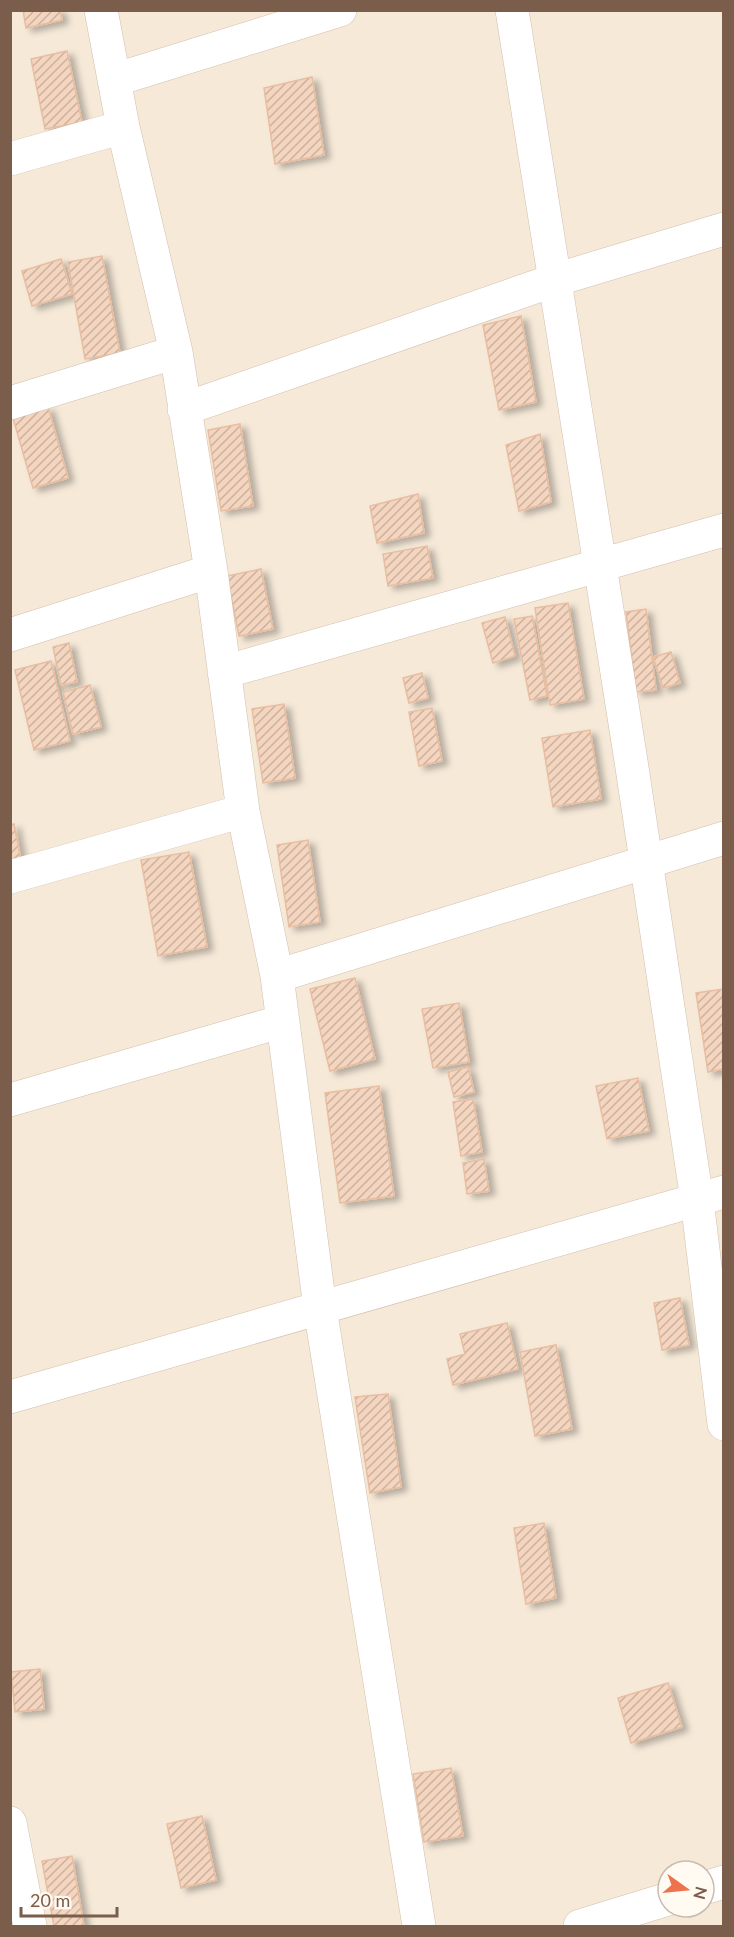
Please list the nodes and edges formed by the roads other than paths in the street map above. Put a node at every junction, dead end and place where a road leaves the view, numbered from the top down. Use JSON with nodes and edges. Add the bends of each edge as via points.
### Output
{"nodes":[{"id":1,"x":101,"y":10,"type":"edge"},
{"id":2,"x":340,"y":10,"type":"edge"},
{"id":3,"x":512,"y":10,"type":"edge"},
{"id":4,"x":114,"y":80,"type":"junction"},
{"id":5,"x":123,"y":127,"type":"junction"},
{"id":6,"x":10,"y":159,"type":"edge"},
{"id":7,"x":723,"y":229,"type":"edge"},
{"id":8,"x":555,"y":280,"type":"junction"},
{"id":9,"x":176,"y":352,"type":"junction"},
{"id":10,"x":10,"y":403,"type":"edge"},
{"id":11,"x":184,"y":409,"type":"junction"},
{"id":12,"x":723,"y":530,"type":"edge"},
{"id":13,"x":600,"y":566,"type":"junction"},
{"id":14,"x":211,"y":571,"type":"junction"},
{"id":15,"x":10,"y":635,"type":"edge"},
{"id":16,"x":224,"y":672,"type":"junction"},
{"id":17,"x":243,"y":811,"type":"junction"},
{"id":18,"x":723,"y":838,"type":"edge"},
{"id":19,"x":646,"y":862,"type":"junction"},
{"id":20,"x":10,"y":877,"type":"edge"},
{"id":21,"x":277,"y":976,"type":"junction"},
{"id":22,"x":284,"y":1021,"type":"junction"},
{"id":23,"x":10,"y":1100,"type":"edge"},
{"id":24,"x":710,"y":1196,"type":"edge"},
{"id":25,"x":321,"y":1308,"type":"junction"},
{"id":26,"x":10,"y":1397,"type":"edge"},
{"id":27,"x":723,"y":1424,"type":"edge"},
{"id":28,"x":10,"y":1823,"type":"edge"},
{"id":29,"x":656,"y":1903,"type":"edge"},
{"id":30,"x":30,"y":1926,"type":"edge"},
{"id":31,"x":419,"y":1926,"type":"edge"},
{"id":32,"x":580,"y":1926,"type":"edge"}],
"edges":[{"from":1,"to":4,"type":"street"},
{"from":2,"to":4,"type":"street"},
{"from":3,"to":8,"type":"street"},
{"from":4,"to":5,"type":"street"},
{"from":5,"to":6,"type":"street"},
{"from":5,"to":9,"type":"street"},
{"from":7,"to":8,"type":"street"},
{"from":8,"to":11,"type":"street"},
{"from":8,"to":13,"type":"street"},
{"from":9,"to":10,"type":"street"},
{"from":9,"to":11,"type":"street"},
{"from":11,"to":14,"type":"street"},
{"from":12,"to":13,"type":"street"},
{"from":13,"to":16,"type":"street"},
{"from":13,"to":19,"type":"street"},
{"from":14,"to":15,"type":"street"},
{"from":14,"to":16,"type":"street"},
{"from":16,"to":17,"type":"street"},
{"from":17,"to":20,"type":"street"},
{"from":17,"to":21,"type":"street"},
{"from":18,"to":19,"type":"street"},
{"from":19,"to":21,"type":"street"},
{"from":19,"to":24,"type":"street"},
{"from":21,"to":22,"type":"street"},
{"from":22,"to":23,"type":"street"},
{"from":22,"to":25,"type":"street"},
{"from":24,"to":25,"type":"street"},
{"from":24,"to":27,"type":"street"},
{"from":25,"to":26,"type":"street"},
{"from":25,"to":31,"type":"street"},
{"from":28,"to":30,"type":"street"},
{"from":29,"to":32,"type":"street"}]}
